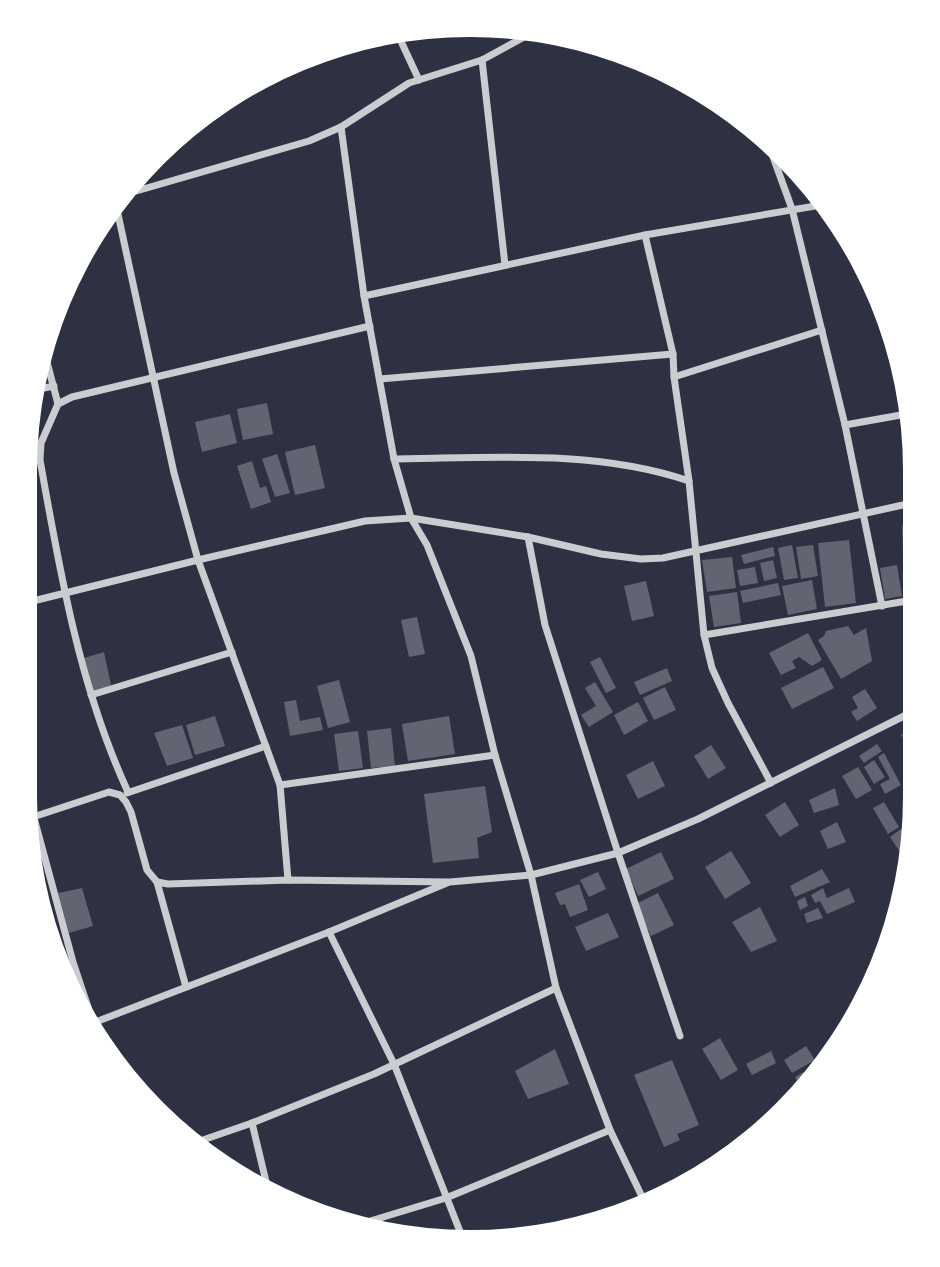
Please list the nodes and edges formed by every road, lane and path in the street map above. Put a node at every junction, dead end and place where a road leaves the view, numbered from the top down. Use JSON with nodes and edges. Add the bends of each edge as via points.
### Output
{"nodes":[{"id":1,"x":518,"y":39,"type":"edge"},
{"id":2,"x":401,"y":42,"type":"edge"},
{"id":3,"x":482,"y":60,"type":"junction"},
{"id":4,"x":419,"y":80,"type":"junction"},
{"id":5,"x":341,"y":127,"type":"junction"},
{"id":6,"x":775,"y":163,"type":"edge"},
{"id":7,"x":139,"y":190,"type":"edge"},
{"id":8,"x":814,"y":206,"type":"edge"},
{"id":9,"x":792,"y":209,"type":"junction"},
{"id":10,"x":119,"y":217,"type":"edge"},
{"id":11,"x":645,"y":235,"type":"junction"},
{"id":12,"x":505,"y":265,"type":"junction"},
{"id":13,"x":364,"y":296,"type":"junction"},
{"id":14,"x":370,"y":326,"type":"junction"},
{"id":15,"x":822,"y":330,"type":"junction"},
{"id":16,"x":673,"y":354,"type":"junction"},
{"id":17,"x":49,"y":369,"type":"edge"},
{"id":18,"x":154,"y":377,"type":"junction"},
{"id":19,"x":674,"y":377,"type":"junction"},
{"id":20,"x":380,"y":379,"type":"junction"},
{"id":21,"x":54,"y":386,"type":"junction"},
{"id":22,"x":44,"y":388,"type":"edge"},
{"id":23,"x":58,"y":404,"type":"junction"},
{"id":24,"x":900,"y":415,"type":"edge"},
{"id":25,"x":845,"y":425,"type":"junction"},
{"id":26,"x":394,"y":459,"type":"junction"},
{"id":27,"x":689,"y":481,"type":"junction"},
{"id":28,"x":903,"y":505,"type":"edge"},
{"id":29,"x":864,"y":513,"type":"junction"},
{"id":30,"x":411,"y":517,"type":"junction"},
{"id":31,"x":528,"y":537,"type":"junction"},
{"id":32,"x":696,"y":550,"type":"junction"},
{"id":33,"x":198,"y":559,"type":"junction"},
{"id":34,"x":64,"y":594,"type":"junction"},
{"id":35,"x":37,"y":600,"type":"edge"},
{"id":36,"x":903,"y":602,"type":"edge"},
{"id":37,"x":881,"y":606,"type":"junction"},
{"id":38,"x":704,"y":635,"type":"junction"},
{"id":39,"x":232,"y":652,"type":"junction"},
{"id":40,"x":91,"y":695,"type":"junction"},
{"id":41,"x":903,"y":717,"type":"edge"},
{"id":42,"x":266,"y":746,"type":"junction"},
{"id":43,"x":495,"y":755,"type":"junction"},
{"id":44,"x":771,"y":783,"type":"junction"},
{"id":45,"x":280,"y":785,"type":"junction"},
{"id":46,"x":124,"y":794,"type":"junction"},
{"id":47,"x":38,"y":816,"type":"edge"},
{"id":48,"x":40,"y":847,"type":"edge"},
{"id":49,"x":618,"y":853,"type":"junction"},
{"id":50,"x":531,"y":875,"type":"junction"},
{"id":51,"x":288,"y":880,"type":"junction"},
{"id":52,"x":157,"y":882,"type":"junction"},
{"id":53,"x":450,"y":882,"type":"junction"},
{"id":54,"x":329,"y":932,"type":"junction"},
{"id":55,"x":186,"y":987,"type":"junction"},
{"id":56,"x":556,"y":988,"type":"junction"},
{"id":57,"x":83,"y":993,"type":"edge"},
{"id":58,"x":99,"y":1021,"type":"edge"},
{"id":59,"x":680,"y":1036,"type":"dead end"},
{"id":60,"x":394,"y":1064,"type":"junction"},
{"id":61,"x":252,"y":1123,"type":"junction"},
{"id":62,"x":610,"y":1130,"type":"junction"},
{"id":63,"x":204,"y":1140,"type":"edge"},
{"id":64,"x":266,"y":1179,"type":"edge"},
{"id":65,"x":641,"y":1195,"type":"edge"},
{"id":66,"x":446,"y":1198,"type":"junction"},
{"id":67,"x":375,"y":1219,"type":"edge"},
{"id":68,"x":459,"y":1230,"type":"edge"}],
"edges":[{"from":1,"to":3,"type":"street"},
{"from":2,"to":4,"type":"street"},
{"from":3,"to":4,"type":"street"},
{"from":3,"to":12,"type":"street"},
{"from":4,"to":5,"type":"street"},
{"from":5,"to":7,"type":"street","via":[[252,159]]},
{"from":5,"to":13,"type":"street"},
{"from":6,"to":9,"type":"street"},
{"from":8,"to":9,"type":"street"},
{"from":9,"to":11,"type":"street"},
{"from":9,"to":15,"type":"street"},
{"from":10,"to":18,"type":"street"},
{"from":11,"to":12,"type":"street"},
{"from":11,"to":16,"type":"street"},
{"from":12,"to":13,"type":"street"},
{"from":13,"to":14,"type":"street"},
{"from":14,"to":18,"type":"street"},
{"from":14,"to":20,"type":"street"},
{"from":15,"to":19,"type":"street"},
{"from":15,"to":25,"type":"street"},
{"from":16,"to":19,"type":"street"},
{"from":16,"to":20,"type":"street"},
{"from":17,"to":21,"type":"street"},
{"from":18,"to":23,"type":"street"},
{"from":18,"to":33,"type":"street"},
{"from":19,"to":27,"type":"street"},
{"from":20,"to":26,"type":"street"},
{"from":21,"to":22,"type":"street"},
{"from":21,"to":23,"type":"street"},
{"from":23,"to":34,"type":"street","via":[[41,443],[40,460]]},
{"from":24,"to":25,"type":"street"},
{"from":25,"to":29,"type":"street"},
{"from":26,"to":27,"type":"street","via":[[551,459],[657,470]]},
{"from":26,"to":30,"type":"street"},
{"from":27,"to":32,"type":"street"},
{"from":28,"to":29,"type":"street"},
{"from":29,"to":32,"type":"street"},
{"from":29,"to":37,"type":"street"},
{"from":30,"to":31,"type":"street"},
{"from":30,"to":33,"type":"street","via":[[365,522]]},
{"from":30,"to":43,"type":"street","via":[[427,545],[471,656]]},
{"from":31,"to":32,"type":"street","via":[[642,559]]},
{"from":31,"to":49,"type":"street","via":[[545,625]]},
{"from":32,"to":38,"type":"street"},
{"from":33,"to":34,"type":"street"},
{"from":33,"to":39,"type":"street"},
{"from":34,"to":35,"type":"street"},
{"from":34,"to":40,"type":"street"},
{"from":36,"to":37,"type":"street"},
{"from":37,"to":38,"type":"street"},
{"from":38,"to":44,"type":"street","via":[[712,668]]},
{"from":39,"to":40,"type":"street"},
{"from":39,"to":42,"type":"street"},
{"from":40,"to":46,"type":"street"},
{"from":41,"to":44,"type":"street"},
{"from":42,"to":45,"type":"street"},
{"from":42,"to":46,"type":"street"},
{"from":43,"to":45,"type":"street"},
{"from":43,"to":50,"type":"street"},
{"from":44,"to":49,"type":"street"},
{"from":45,"to":51,"type":"street"},
{"from":46,"to":47,"type":"street","via":[[109,792]]},
{"from":46,"to":52,"type":"street","via":[[147,870]]},
{"from":48,"to":57,"type":"street"},
{"from":49,"to":50,"type":"street"},
{"from":49,"to":59,"type":"street"},
{"from":50,"to":53,"type":"street"},
{"from":50,"to":56,"type":"street"},
{"from":51,"to":52,"type":"street"},
{"from":51,"to":53,"type":"street"},
{"from":52,"to":55,"type":"street"},
{"from":53,"to":54,"type":"street"},
{"from":54,"to":55,"type":"street"},
{"from":54,"to":60,"type":"street"},
{"from":55,"to":58,"type":"street"},
{"from":56,"to":60,"type":"street"},
{"from":56,"to":62,"type":"street"},
{"from":60,"to":61,"type":"street"},
{"from":60,"to":66,"type":"street"},
{"from":61,"to":63,"type":"street"},
{"from":61,"to":64,"type":"street"},
{"from":62,"to":65,"type":"street"},
{"from":62,"to":66,"type":"street"},
{"from":66,"to":67,"type":"street"},
{"from":66,"to":68,"type":"street"}]}
